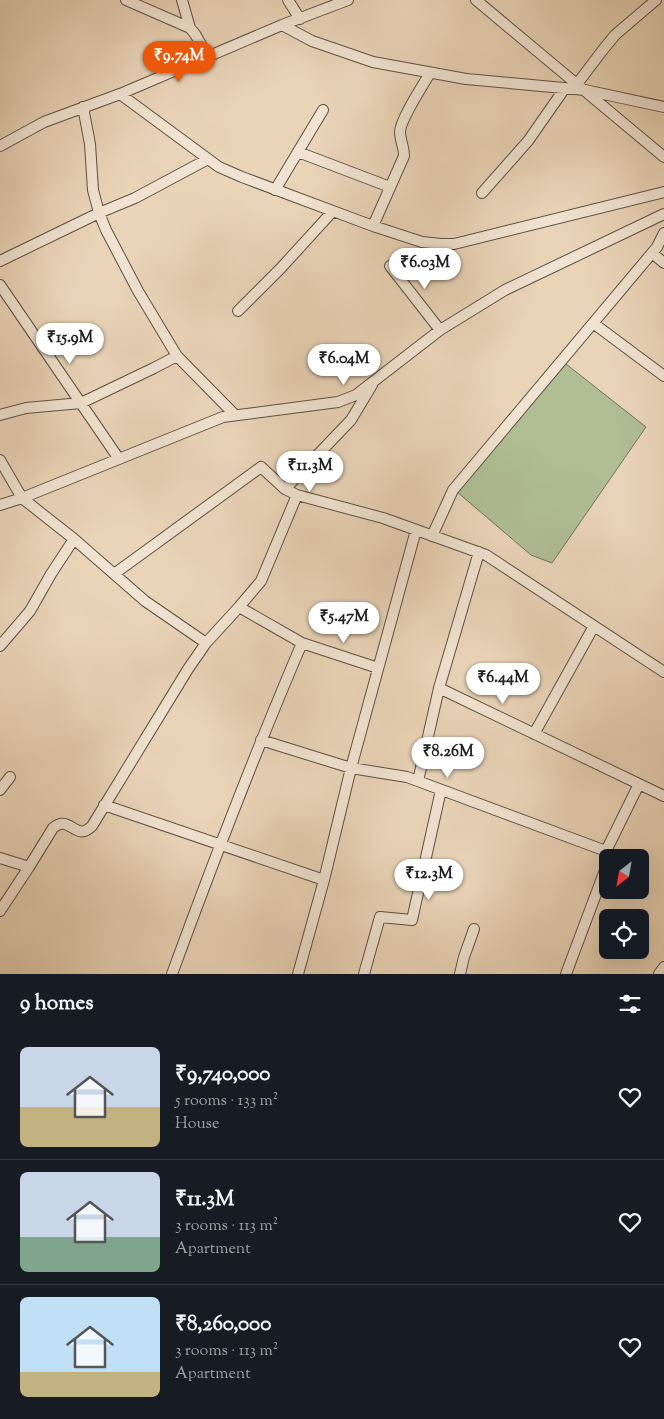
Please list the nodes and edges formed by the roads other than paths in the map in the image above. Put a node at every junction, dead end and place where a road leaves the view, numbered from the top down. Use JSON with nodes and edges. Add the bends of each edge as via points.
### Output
{"nodes":[{"id":1,"x":126,"y":0,"type":"edge"},
{"id":2,"x":182,"y":0,"type":"edge"},
{"id":3,"x":288,"y":0,"type":"edge"},
{"id":4,"x":348,"y":0,"type":"edge"},
{"id":5,"x":476,"y":0,"type":"edge"},
{"id":6,"x":656,"y":0,"type":"edge"},
{"id":7,"x":300,"y":19,"type":"junction"},
{"id":8,"x":282,"y":25,"type":"junction"},
{"id":9,"x":190,"y":28,"type":"junction"},
{"id":10,"x":208,"y":57,"type":"junction"},
{"id":11,"x":430,"y":73,"type":"junction"},
{"id":12,"x":581,"y":87,"type":"junction"},
{"id":13,"x":565,"y":88,"type":"junction"},
{"id":14,"x":120,"y":94,"type":"junction"},
{"id":15,"x":83,"y":107,"type":"junction"},
{"id":16,"x":664,"y":107,"type":"edge"},
{"id":17,"x":323,"y":110,"type":"dead end"},
{"id":18,"x":0,"y":146,"type":"edge"},
{"id":19,"x":298,"y":152,"type":"junction"},
{"id":20,"x":664,"y":157,"type":"edge"},
{"id":21,"x":208,"y":158,"type":"junction"},
{"id":22,"x":390,"y":187,"type":"junction"},
{"id":23,"x":275,"y":190,"type":"junction"},
{"id":24,"x":664,"y":192,"type":"edge"},
{"id":25,"x":482,"y":193,"type":"dead end"},
{"id":26,"x":333,"y":211,"type":"junction"},
{"id":27,"x":99,"y":213,"type":"junction"},
{"id":28,"x":664,"y":214,"type":"edge"},
{"id":29,"x":373,"y":226,"type":"junction"},
{"id":30,"x":664,"y":233,"type":"edge"},
{"id":31,"x":652,"y":253,"type":"junction"},
{"id":32,"x":0,"y":261,"type":"edge"},
{"id":33,"x":664,"y":262,"type":"edge"},
{"id":34,"x":390,"y":266,"type":"dead end"},
{"id":35,"x":0,"y":285,"type":"edge"},
{"id":36,"x":238,"y":311,"type":"dead end"},
{"id":37,"x":593,"y":323,"type":"junction"},
{"id":38,"x":440,"y":330,"type":"junction"},
{"id":39,"x":177,"y":356,"type":"junction"},
{"id":40,"x":664,"y":376,"type":"edge"},
{"id":41,"x":375,"y":380,"type":"junction"},
{"id":42,"x":81,"y":403,"type":"junction"},
{"id":43,"x":235,"y":414,"type":"junction"},
{"id":44,"x":0,"y":415,"type":"edge"},
{"id":45,"x":119,"y":459,"type":"junction"},
{"id":46,"x":0,"y":460,"type":"edge"},
{"id":47,"x":286,"y":489,"type":"junction"},
{"id":48,"x":298,"y":495,"type":"junction"},
{"id":49,"x":22,"y":498,"type":"junction"},
{"id":50,"x":0,"y":504,"type":"edge"},
{"id":51,"x":416,"y":530,"type":"junction"},
{"id":52,"x":432,"y":536,"type":"junction"},
{"id":53,"x":74,"y":539,"type":"junction"},
{"id":54,"x":478,"y":552,"type":"junction"},
{"id":55,"x":114,"y":574,"type":"junction"},
{"id":56,"x":239,"y":606,"type":"junction"},
{"id":57,"x":594,"y":626,"type":"junction"},
{"id":58,"x":1,"y":642,"type":"edge"},
{"id":59,"x":206,"y":643,"type":"junction"},
{"id":60,"x":302,"y":643,"type":"junction"},
{"id":61,"x":378,"y":668,"type":"junction"},
{"id":62,"x":664,"y":672,"type":"edge"},
{"id":63,"x":439,"y":688,"type":"junction"},
{"id":64,"x":534,"y":734,"type":"junction"},
{"id":65,"x":261,"y":740,"type":"junction"},
{"id":66,"x":351,"y":768,"type":"junction"},
{"id":67,"x":10,"y":777,"type":"dead end"},
{"id":68,"x":418,"y":781,"type":"junction"},
{"id":69,"x":639,"y":784,"type":"junction"},
{"id":70,"x":0,"y":790,"type":"edge"},
{"id":71,"x":441,"y":790,"type":"junction"},
{"id":72,"x":664,"y":796,"type":"edge"},
{"id":73,"x":104,"y":805,"type":"junction"},
{"id":74,"x":220,"y":845,"type":"junction"},
{"id":75,"x":609,"y":849,"type":"edge"},
{"id":76,"x":599,"y":851,"type":"edge"},
{"id":77,"x":0,"y":858,"type":"edge"},
{"id":78,"x":29,"y":868,"type":"junction"},
{"id":79,"x":324,"y":880,"type":"junction"},
{"id":80,"x":599,"y":886,"type":"edge"},
{"id":81,"x":0,"y":911,"type":"edge"},
{"id":82,"x":474,"y":929,"type":"dead end"},
{"id":83,"x":664,"y":967,"type":"edge"},
{"id":84,"x":172,"y":974,"type":"edge"},
{"id":85,"x":298,"y":974,"type":"edge"},
{"id":86,"x":364,"y":974,"type":"edge"},
{"id":87,"x":460,"y":974,"type":"edge"},
{"id":88,"x":566,"y":974,"type":"edge"},
{"id":89,"x":659,"y":974,"type":"edge"}],
"edges":[{"from":1,"to":9,"type":"street"},
{"from":2,"to":9,"type":"street"},
{"from":3,"to":7,"type":"street"},
{"from":4,"to":7,"type":"street"},
{"from":5,"to":12,"type":"street"},
{"from":6,"to":12,"type":"street","via":[[602,51]]},
{"from":7,"to":8,"type":"street"},
{"from":8,"to":10,"type":"street"},
{"from":8,"to":11,"type":"street","via":[[312,42],[373,62]]},
{"from":9,"to":10,"type":"street"},
{"from":10,"to":14,"type":"street"},
{"from":11,"to":13,"type":"street","via":[[466,80]]},
{"from":11,"to":22,"type":"street","via":[[400,129],[404,156]]},
{"from":12,"to":13,"type":"street"},
{"from":12,"to":16,"type":"street"},
{"from":12,"to":20,"type":"street"},
{"from":13,"to":25,"type":"street","via":[[528,141]]},
{"from":14,"to":15,"type":"street"},
{"from":14,"to":21,"type":"street"},
{"from":15,"to":18,"type":"street","via":[[44,122]]},
{"from":15,"to":27,"type":"street"},
{"from":17,"to":19,"type":"street"},
{"from":19,"to":22,"type":"street"},
{"from":19,"to":23,"type":"street"},
{"from":21,"to":23,"type":"street","via":[[219,167]]},
{"from":21,"to":27,"type":"street","via":[[135,198]]},
{"from":22,"to":29,"type":"street"},
{"from":23,"to":26,"type":"street"},
{"from":24,"to":29,"type":"street","via":[[454,244],[422,242]]},
{"from":26,"to":29,"type":"street"},
{"from":26,"to":36,"type":"street"},
{"from":27,"to":32,"type":"street"},
{"from":27,"to":39,"type":"street","via":[[138,291]]},
{"from":28,"to":38,"type":"street","via":[[505,290]]},
{"from":30,"to":31,"type":"street"},
{"from":31,"to":33,"type":"street"},
{"from":31,"to":37,"type":"street"},
{"from":34,"to":38,"type":"street"},
{"from":35,"to":42,"type":"street"},
{"from":37,"to":40,"type":"street"},
{"from":37,"to":52,"type":"street","via":[[453,490]]},
{"from":38,"to":41,"type":"street"},
{"from":39,"to":42,"type":"street"},
{"from":39,"to":43,"type":"street"},
{"from":41,"to":43,"type":"street","via":[[356,395],[338,402]]},
{"from":41,"to":47,"type":"street","via":[[351,420]]},
{"from":42,"to":44,"type":"street","via":[[26,408]]},
{"from":42,"to":45,"type":"street"},
{"from":43,"to":45,"type":"street"},
{"from":45,"to":49,"type":"street"},
{"from":46,"to":49,"type":"street"},
{"from":47,"to":48,"type":"street"},
{"from":47,"to":55,"type":"street","via":[[261,467]]},
{"from":48,"to":51,"type":"street"},
{"from":48,"to":56,"type":"street","via":[[261,581]]},
{"from":49,"to":50,"type":"street"},
{"from":49,"to":53,"type":"street"},
{"from":51,"to":52,"type":"street"},
{"from":51,"to":61,"type":"street"},
{"from":52,"to":54,"type":"street"},
{"from":53,"to":55,"type":"street"},
{"from":53,"to":58,"type":"street","via":[[30,612]]},
{"from":54,"to":57,"type":"street"},
{"from":54,"to":63,"type":"street"},
{"from":55,"to":59,"type":"street","via":[[144,601]]},
{"from":56,"to":59,"type":"street"},
{"from":56,"to":60,"type":"street"},
{"from":57,"to":62,"type":"street"},
{"from":57,"to":64,"type":"street"},
{"from":59,"to":73,"type":"street"},
{"from":60,"to":61,"type":"street"},
{"from":60,"to":65,"type":"street"},
{"from":61,"to":66,"type":"street"},
{"from":63,"to":64,"type":"street"},
{"from":63,"to":68,"type":"street"},
{"from":64,"to":69,"type":"street"},
{"from":65,"to":66,"type":"street"},
{"from":65,"to":74,"type":"street"},
{"from":66,"to":68,"type":"street"},
{"from":66,"to":79,"type":"street"},
{"from":67,"to":70,"type":"street"},
{"from":68,"to":71,"type":"street"},
{"from":69,"to":72,"type":"street"},
{"from":69,"to":75,"type":"street"},
{"from":71,"to":76,"type":"street"},
{"from":71,"to":86,"type":"street","via":[[412,920],[380,917]]},
{"from":73,"to":74,"type":"street"},
{"from":73,"to":78,"type":"street","via":[[87,831],[81,832],[65,823],[58,823]]},
{"from":74,"to":79,"type":"street"},
{"from":74,"to":84,"type":"street"},
{"from":77,"to":78,"type":"street"},
{"from":78,"to":81,"type":"street"},
{"from":79,"to":85,"type":"street"},
{"from":80,"to":88,"type":"street"},
{"from":82,"to":87,"type":"street"},
{"from":83,"to":89,"type":"street"}]}
